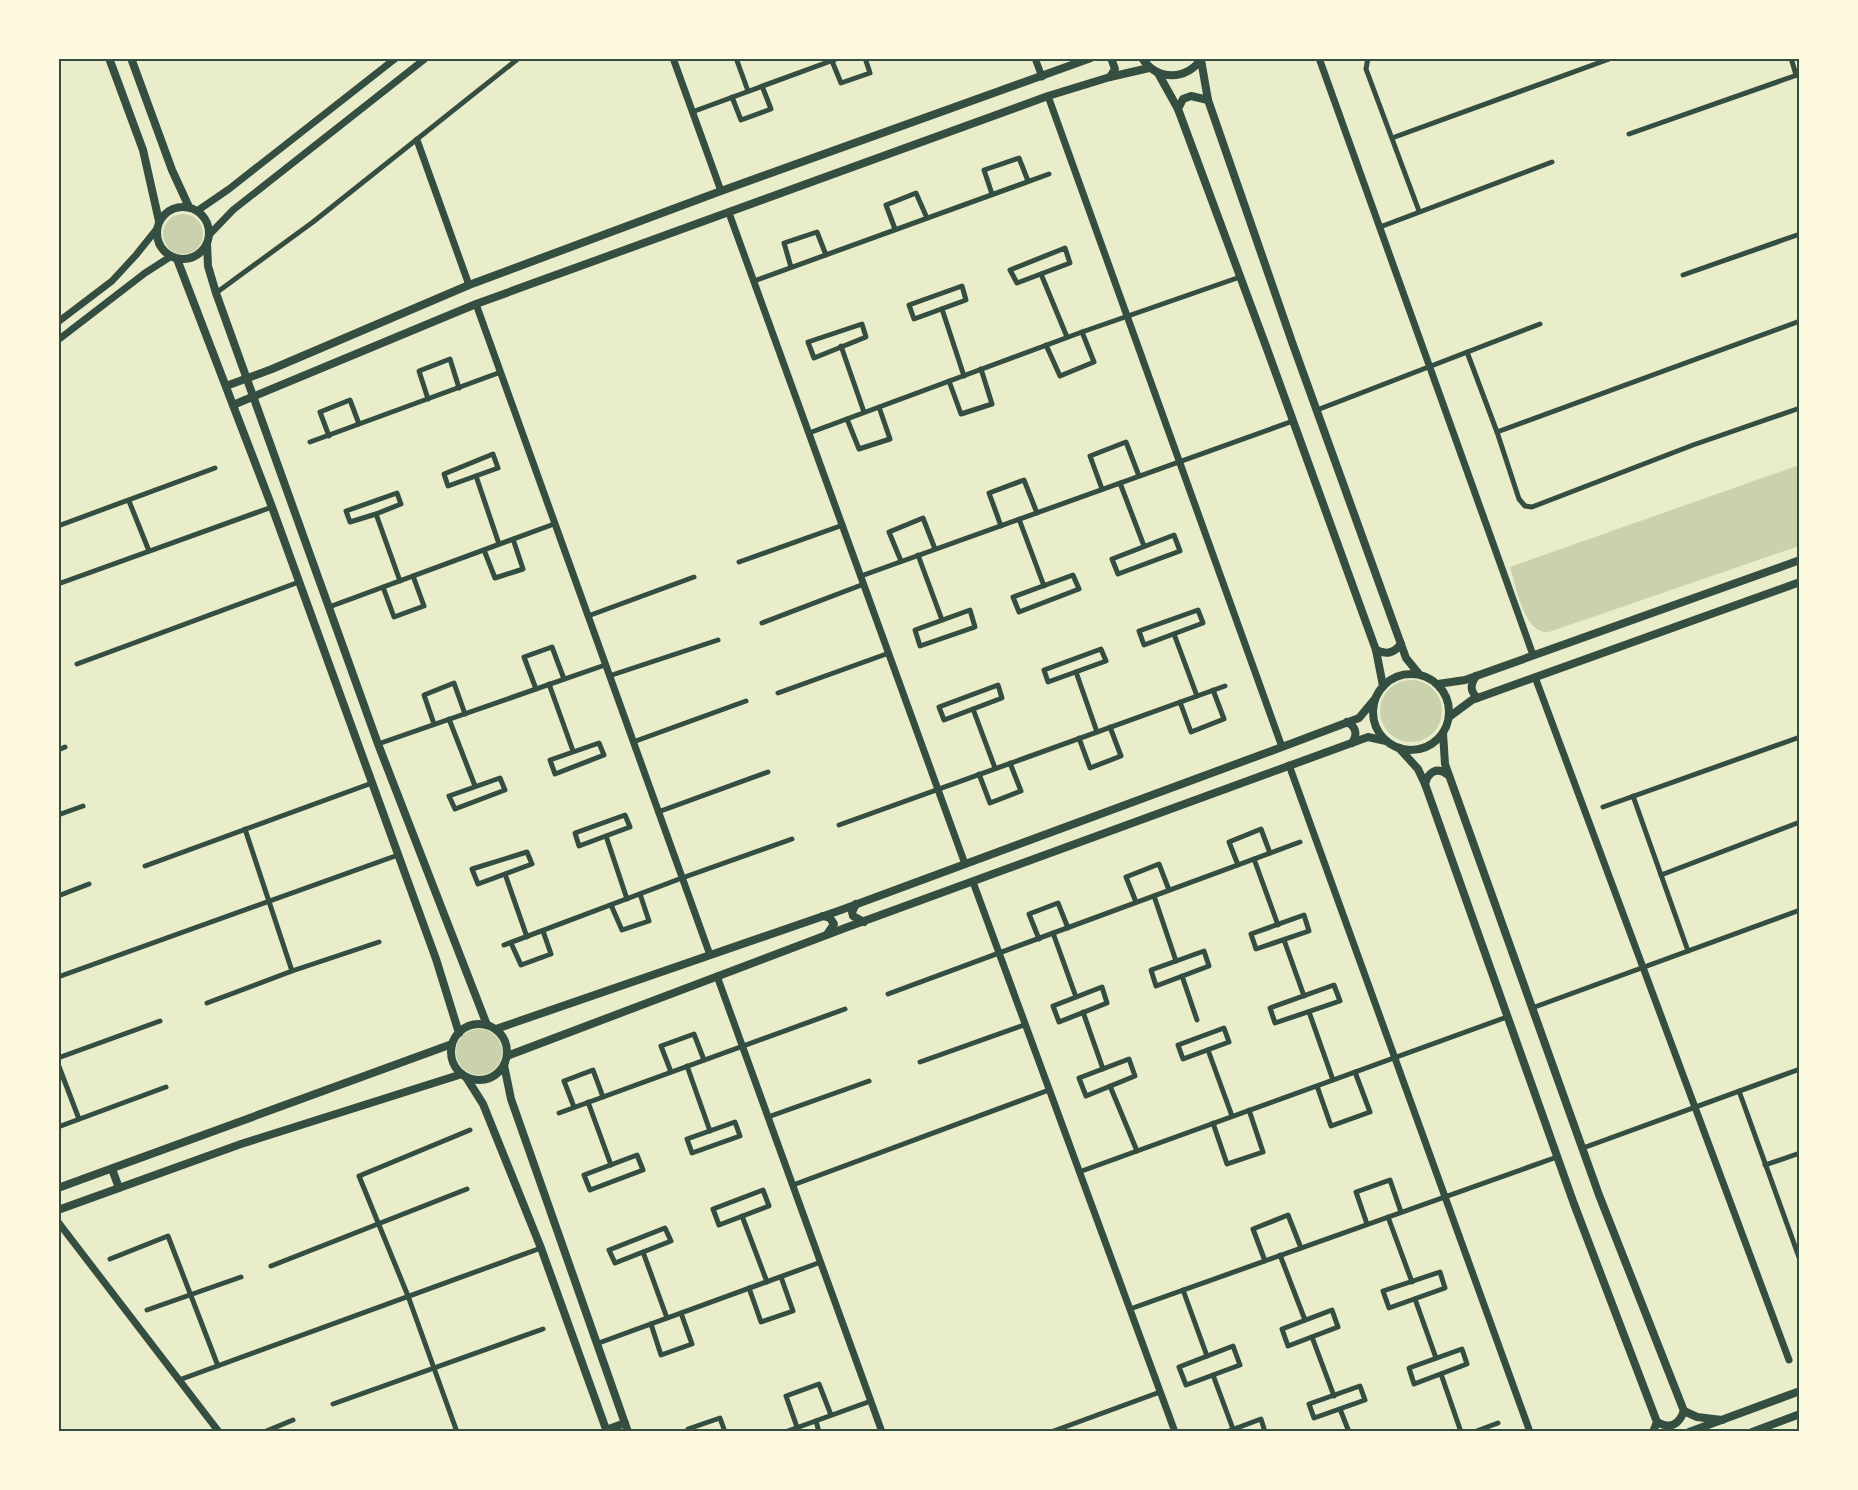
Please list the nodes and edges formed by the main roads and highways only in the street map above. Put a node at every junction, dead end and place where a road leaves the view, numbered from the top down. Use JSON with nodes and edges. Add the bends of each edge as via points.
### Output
{"nodes":[{"id":1,"x":109,"y":58,"type":"edge"},
{"id":2,"x":131,"y":58,"type":"edge"},
{"id":3,"x":1091,"y":58,"type":"edge"},
{"id":4,"x":1111,"y":58,"type":"edge"},
{"id":5,"x":1142,"y":58,"type":"edge"},
{"id":6,"x":1201,"y":59,"type":"edge"},
{"id":7,"x":1149,"y":68,"type":"junction"},
{"id":8,"x":1158,"y":73,"type":"junction"},
{"id":9,"x":1110,"y":77,"type":"junction"},
{"id":10,"x":1208,"y":100,"type":"junction"},
{"id":11,"x":1178,"y":109,"type":"junction"},
{"id":12,"x":189,"y":207,"type":"junction"},
{"id":13,"x":158,"y":225,"type":"junction"},
{"id":14,"x":208,"y":240,"type":"junction"},
{"id":15,"x":174,"y":258,"type":"junction"},
{"id":16,"x":248,"y":379,"type":"junction"},
{"id":17,"x":226,"y":386,"type":"junction"},
{"id":18,"x":254,"y":396,"type":"junction"},
{"id":19,"x":233,"y":405,"type":"junction"},
{"id":20,"x":1800,"y":560,"type":"edge"},
{"id":21,"x":1800,"y":582,"type":"edge"},
{"id":22,"x":1401,"y":644,"type":"junction"},
{"id":23,"x":1376,"y":650,"type":"junction"},
{"id":24,"x":1419,"y":674,"type":"junction"},
{"id":25,"x":1476,"y":676,"type":"junction"},
{"id":26,"x":1438,"y":684,"type":"junction"},
{"id":27,"x":1383,"y":686,"type":"junction"},
{"id":28,"x":1476,"y":698,"type":"junction"},
{"id":29,"x":1374,"y":700,"type":"junction"},
{"id":30,"x":1449,"y":717,"type":"junction"},
{"id":31,"x":1347,"y":722,"type":"junction"},
{"id":32,"x":1443,"y":733,"type":"junction"},
{"id":33,"x":1386,"y":741,"type":"junction"},
{"id":34,"x":1352,"y":743,"type":"junction"},
{"id":35,"x":1399,"y":748,"type":"junction"},
{"id":36,"x":1449,"y":776,"type":"junction"},
{"id":37,"x":1425,"y":784,"type":"junction"},
{"id":38,"x":856,"y":904,"type":"junction"},
{"id":39,"x":823,"y":916,"type":"junction"},
{"id":40,"x":864,"y":922,"type":"junction"},
{"id":41,"x":824,"y":936,"type":"junction"},
{"id":42,"x":487,"y":1025,"type":"junction"},
{"id":43,"x":496,"y":1029,"type":"junction"},
{"id":44,"x":459,"y":1033,"type":"junction"},
{"id":45,"x":452,"y":1044,"type":"junction"},
{"id":46,"x":507,"y":1056,"type":"junction"},
{"id":47,"x":504,"y":1065,"type":"junction"},
{"id":48,"x":464,"y":1075,"type":"junction"},
{"id":49,"x":112,"y":1169,"type":"junction"},
{"id":50,"x":58,"y":1188,"type":"edge"},
{"id":51,"x":119,"y":1188,"type":"junction"},
{"id":52,"x":58,"y":1210,"type":"edge"},
{"id":53,"x":1800,"y":1391,"type":"edge"},
{"id":54,"x":1684,"y":1411,"type":"junction"},
{"id":55,"x":1800,"y":1414,"type":"edge"},
{"id":56,"x":1722,"y":1420,"type":"junction"},
{"id":57,"x":1657,"y":1422,"type":"junction"},
{"id":58,"x":627,"y":1427,"type":"edge"},
{"id":59,"x":607,"y":1431,"type":"edge"},
{"id":60,"x":1653,"y":1431,"type":"edge"},
{"id":61,"x":1689,"y":1431,"type":"edge"},
{"id":62,"x":1752,"y":1431,"type":"edge"}],
"edges":[{"from":1,"to":13,"type":"main road","via":[[142,150]]},
{"from":2,"to":12,"type":"main road"},
{"from":3,"to":16,"type":"main road","via":[[469,285]]},
{"from":4,"to":9,"type":"main road","via":[[1115,64]]},
{"from":5,"to":7,"type":"main road"},
{"from":6,"to":8,"type":"main road","via":[[1177,76]]},
{"from":6,"to":10,"type":"main road"},
{"from":7,"to":8,"type":"main road"},
{"from":7,"to":9,"type":"main road"},
{"from":8,"to":11,"type":"main road"},
{"from":9,"to":18,"type":"main road","via":[[1048,96],[476,304]]},
{"from":10,"to":11,"type":"main road","via":[[1191,96],[1183,99]]},
{"from":10,"to":22,"type":"main road"},
{"from":11,"to":23,"type":"main road"},
{"from":12,"to":13,"type":"main road","via":[[171,210]]},
{"from":12,"to":14,"type":"main road","via":[[204,218]]},
{"from":13,"to":15,"type":"main road","via":[[159,246]]},
{"from":14,"to":15,"type":"main road","via":[[195,257]]},
{"from":14,"to":16,"type":"main road","via":[[208,266]]},
{"from":15,"to":17,"type":"main road"},
{"from":16,"to":17,"type":"main road"},
{"from":16,"to":18,"type":"main road"},
{"from":17,"to":19,"type":"main road"},
{"from":18,"to":19,"type":"main road"},
{"from":18,"to":42,"type":"main road","via":[[378,744]]},
{"from":19,"to":44,"type":"main road","via":[[436,959]]},
{"from":20,"to":25,"type":"main road"},
{"from":21,"to":28,"type":"main road"},
{"from":22,"to":23,"type":"main road","via":[[1390,653]]},
{"from":22,"to":24,"type":"main road"},
{"from":23,"to":27,"type":"main road"},
{"from":24,"to":26,"type":"main road"},
{"from":24,"to":27,"type":"main road","via":[[1397,676]]},
{"from":25,"to":26,"type":"main road"},
{"from":25,"to":28,"type":"main road","via":[[1471,683]]},
{"from":26,"to":30,"type":"main road","via":[[1448,702]]},
{"from":27,"to":29,"type":"main road"},
{"from":28,"to":30,"type":"main road"},
{"from":29,"to":31,"type":"main road","via":[[1359,718]]},
{"from":29,"to":33,"type":"main road","via":[[1374,722]]},
{"from":30,"to":32,"type":"main road"},
{"from":31,"to":34,"type":"main road","via":[[1356,731]]},
{"from":31,"to":38,"type":"main road"},
{"from":32,"to":35,"type":"main road","via":[[1427,747]]},
{"from":32,"to":36,"type":"main road"},
{"from":33,"to":34,"type":"main road","via":[[1368,737]]},
{"from":33,"to":35,"type":"main road"},
{"from":34,"to":40,"type":"main road"},
{"from":35,"to":37,"type":"main road","via":[[1418,769]]},
{"from":36,"to":37,"type":"main road","via":[[1433,771]]},
{"from":36,"to":54,"type":"main road","via":[[1583,1148]]},
{"from":37,"to":57,"type":"main road","via":[[1557,1157]]},
{"from":38,"to":39,"type":"main road"},
{"from":38,"to":40,"type":"main road","via":[[853,916]]},
{"from":39,"to":41,"type":"main road","via":[[834,924]]},
{"from":39,"to":43,"type":"main road"},
{"from":40,"to":41,"type":"main road"},
{"from":41,"to":46,"type":"main road"},
{"from":42,"to":43,"type":"main road"},
{"from":42,"to":44,"type":"main road","via":[[472,1025]]},
{"from":43,"to":46,"type":"main road","via":[[503,1036]]},
{"from":44,"to":45,"type":"main road"},
{"from":45,"to":48,"type":"main road","via":[[453,1060]]},
{"from":45,"to":49,"type":"main road"},
{"from":46,"to":47,"type":"main road"},
{"from":47,"to":48,"type":"main road","via":[[488,1079]]},
{"from":47,"to":58,"type":"main road","via":[[511,1099]]},
{"from":48,"to":51,"type":"main road","via":[[241,1144]]},
{"from":48,"to":59,"type":"main road","via":[[483,1104],[541,1248]]},
{"from":49,"to":50,"type":"main road"},
{"from":49,"to":51,"type":"main road"},
{"from":51,"to":52,"type":"main road"},
{"from":53,"to":56,"type":"main road"},
{"from":54,"to":56,"type":"main road"},
{"from":54,"to":57,"type":"main road","via":[[1680,1422],[1673,1426]]},
{"from":55,"to":62,"type":"main road"},
{"from":56,"to":61,"type":"main road"},
{"from":57,"to":60,"type":"main road"},
{"from":58,"to":59,"type":"main road"}]}
